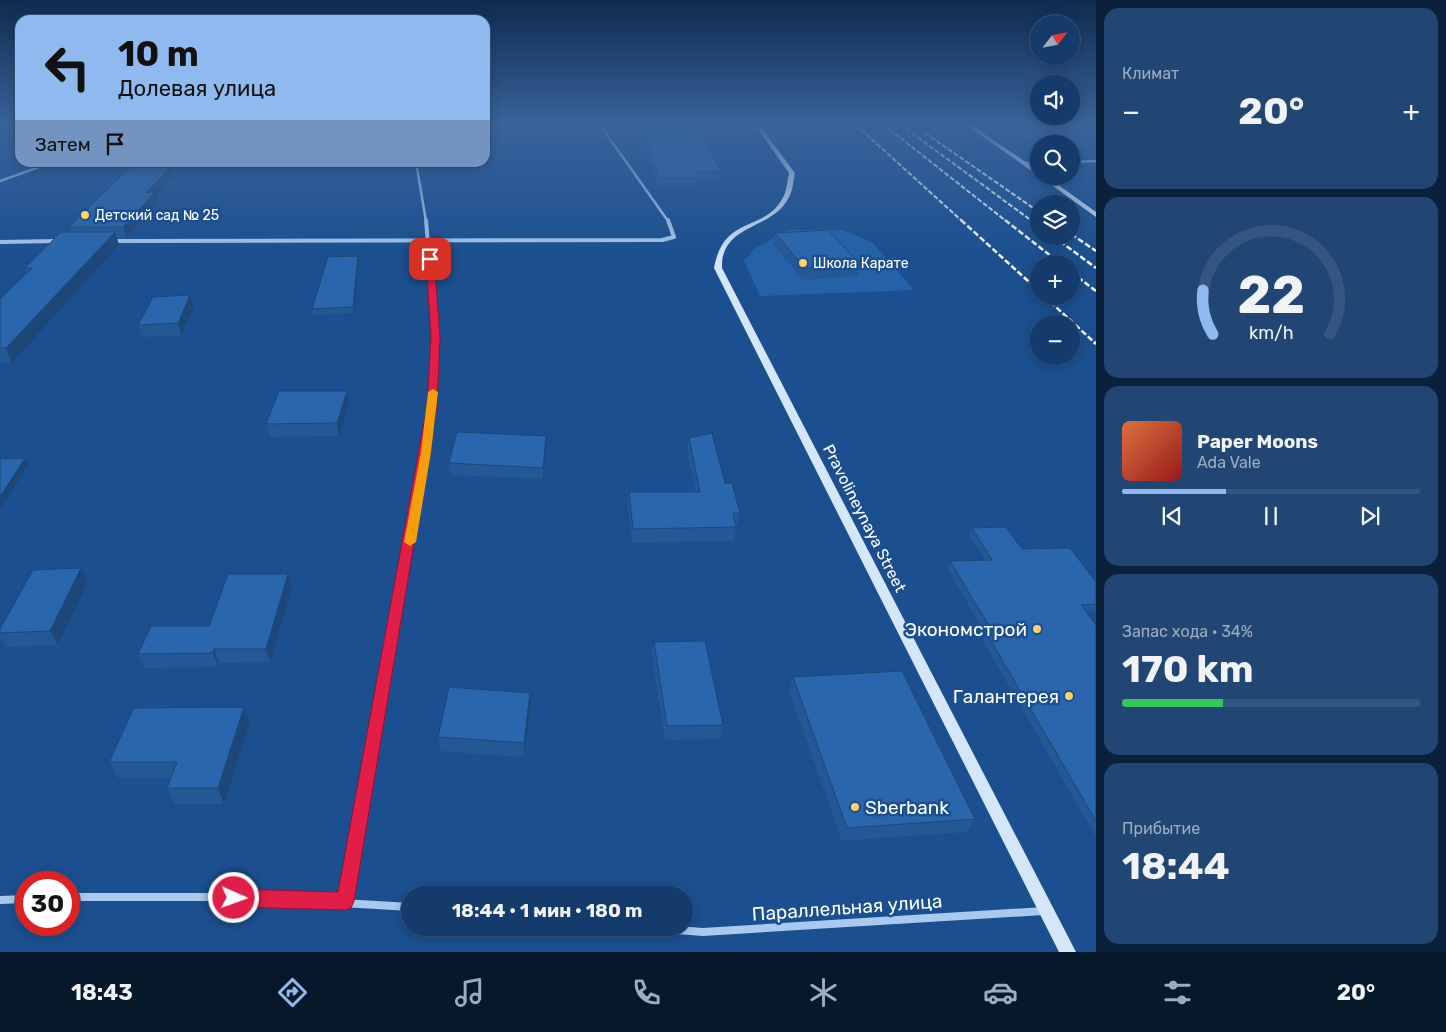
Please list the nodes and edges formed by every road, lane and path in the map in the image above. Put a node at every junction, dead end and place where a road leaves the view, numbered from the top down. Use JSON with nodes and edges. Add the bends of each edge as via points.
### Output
{"nodes":[{"id":1,"x":32,"y":169,"type":"edge"},
{"id":2,"x":417,"y":169,"type":"edge"},
{"id":3,"x":633,"y":169,"type":"edge"},
{"id":4,"x":789,"y":169,"type":"edge"},
{"id":5,"x":0,"y":181,"type":"edge"},
{"id":6,"x":1054,"y":185,"type":"edge"},
{"id":7,"x":1096,"y":215,"type":"edge"},
{"id":8,"x":429,"y":240,"type":"junction"},
{"id":9,"x":61,"y":241,"type":"edge"},
{"id":10,"x":108,"y":241,"type":"edge"},
{"id":11,"x":0,"y":242,"type":"edge"},
{"id":12,"x":80,"y":897,"type":"edge"},
{"id":13,"x":15,"y":899,"type":"edge"},
{"id":14,"x":0,"y":900,"type":"edge"},
{"id":15,"x":345,"y":901,"type":"junction"},
{"id":16,"x":401,"y":906,"type":"edge"},
{"id":17,"x":1046,"y":911,"type":"junction"},
{"id":18,"x":693,"y":931,"type":"edge"},
{"id":19,"x":1068,"y":952,"type":"edge"}],
"edges":[{"from":1,"to":5,"type":"street"},
{"from":2,"to":8,"type":"street"},
{"from":3,"to":8,"type":"street","via":[[665,212],[675,232],[674,237],[662,240]]},
{"from":4,"to":17,"type":"main road","name":"Pravolineynaya Street","via":[[792,173],[784,203],[723,243],[718,268]]},
{"from":6,"to":7,"type":"main road"},
{"from":8,"to":10,"type":"street"},
{"from":8,"to":15,"type":"street","via":[[436,337],[432,406]]},
{"from":9,"to":11,"type":"street"},
{"from":12,"to":15,"type":"street","via":[[141,895]]},
{"from":13,"to":14,"type":"street"},
{"from":15,"to":16,"type":"street"},
{"from":17,"to":18,"type":"street","name":"Параллельная улица"},
{"from":17,"to":19,"type":"main road","name":"Pravolineynaya Street"}]}
